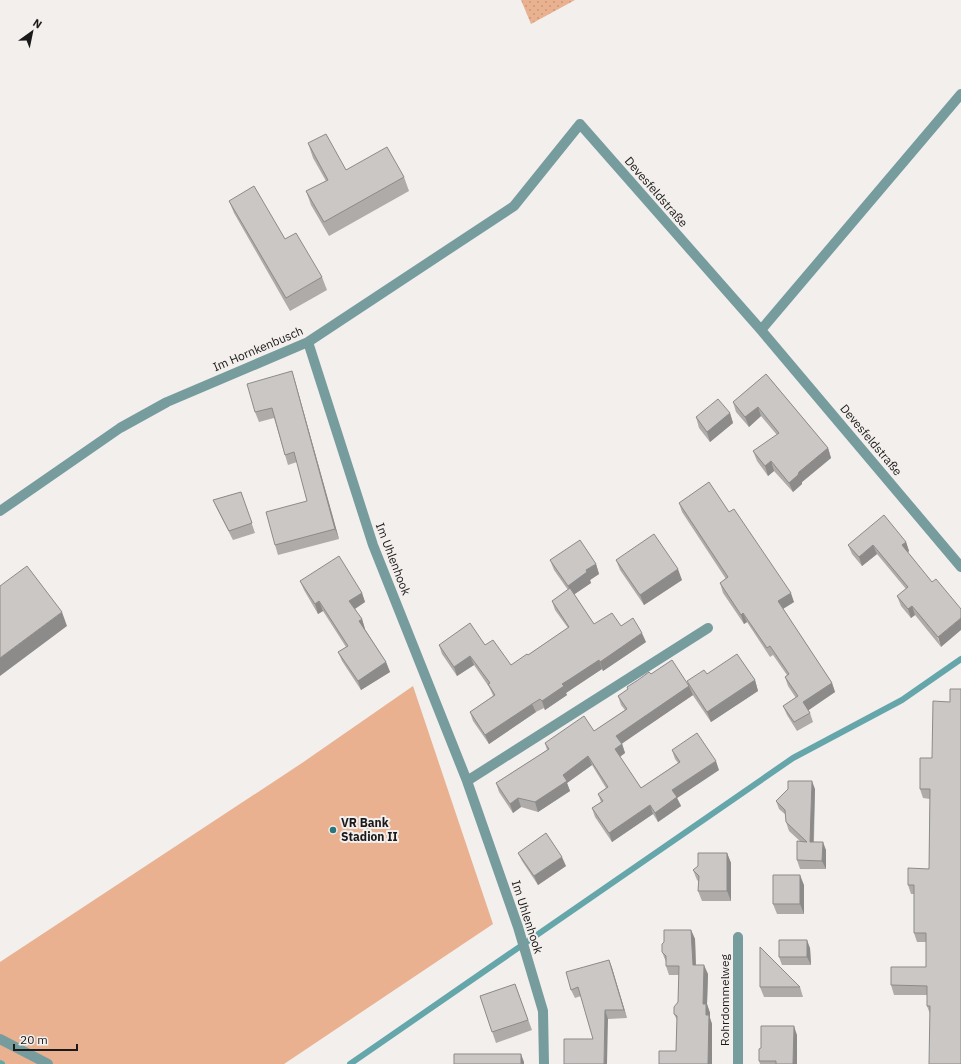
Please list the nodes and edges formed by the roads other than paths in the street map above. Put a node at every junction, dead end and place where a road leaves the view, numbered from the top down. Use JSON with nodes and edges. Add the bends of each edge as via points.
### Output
{"nodes":[{"id":1,"x":961,"y":94,"type":"edge"},
{"id":2,"x":580,"y":124,"type":"joint"},
{"id":3,"x":761,"y":330,"type":"junction"},
{"id":4,"x":308,"y":342,"type":"junction"},
{"id":5,"x":0,"y":511,"type":"edge"},
{"id":6,"x":961,"y":567,"type":"edge"},
{"id":7,"x":708,"y":628,"type":"dead end"},
{"id":8,"x":468,"y":781,"type":"junction"},
{"id":9,"x":738,"y":936,"type":"dead end"},
{"id":10,"x":0,"y":1039,"type":"edge"},
{"id":11,"x":48,"y":1064,"type":"edge"},
{"id":12,"x":544,"y":1064,"type":"edge"},
{"id":13,"x":738,"y":1064,"type":"edge"}],
"edges":[{"from":1,"to":3,"type":"street"},
{"from":2,"to":3,"type":"street","name":"Devesfeldstraße"},
{"from":2,"to":4,"type":"street","name":"Im Hornkenbusch","via":[[514,206]]},
{"from":3,"to":6,"type":"street","name":"Devesfeldstraße"},
{"from":4,"to":5,"type":"street","name":"Im Hornkenbusch","via":[[167,402],[120,428]]},
{"from":4,"to":8,"type":"street","name":"Im Uhlenhook","via":[[373,545]]},
{"from":7,"to":8,"type":"street"},
{"from":8,"to":12,"type":"street","name":"Im Uhlenhook","via":[[518,927],[543,1011]]},
{"from":9,"to":13,"type":"street","name":"Rohrdommelweg"},
{"from":10,"to":11,"type":"street"}]}
